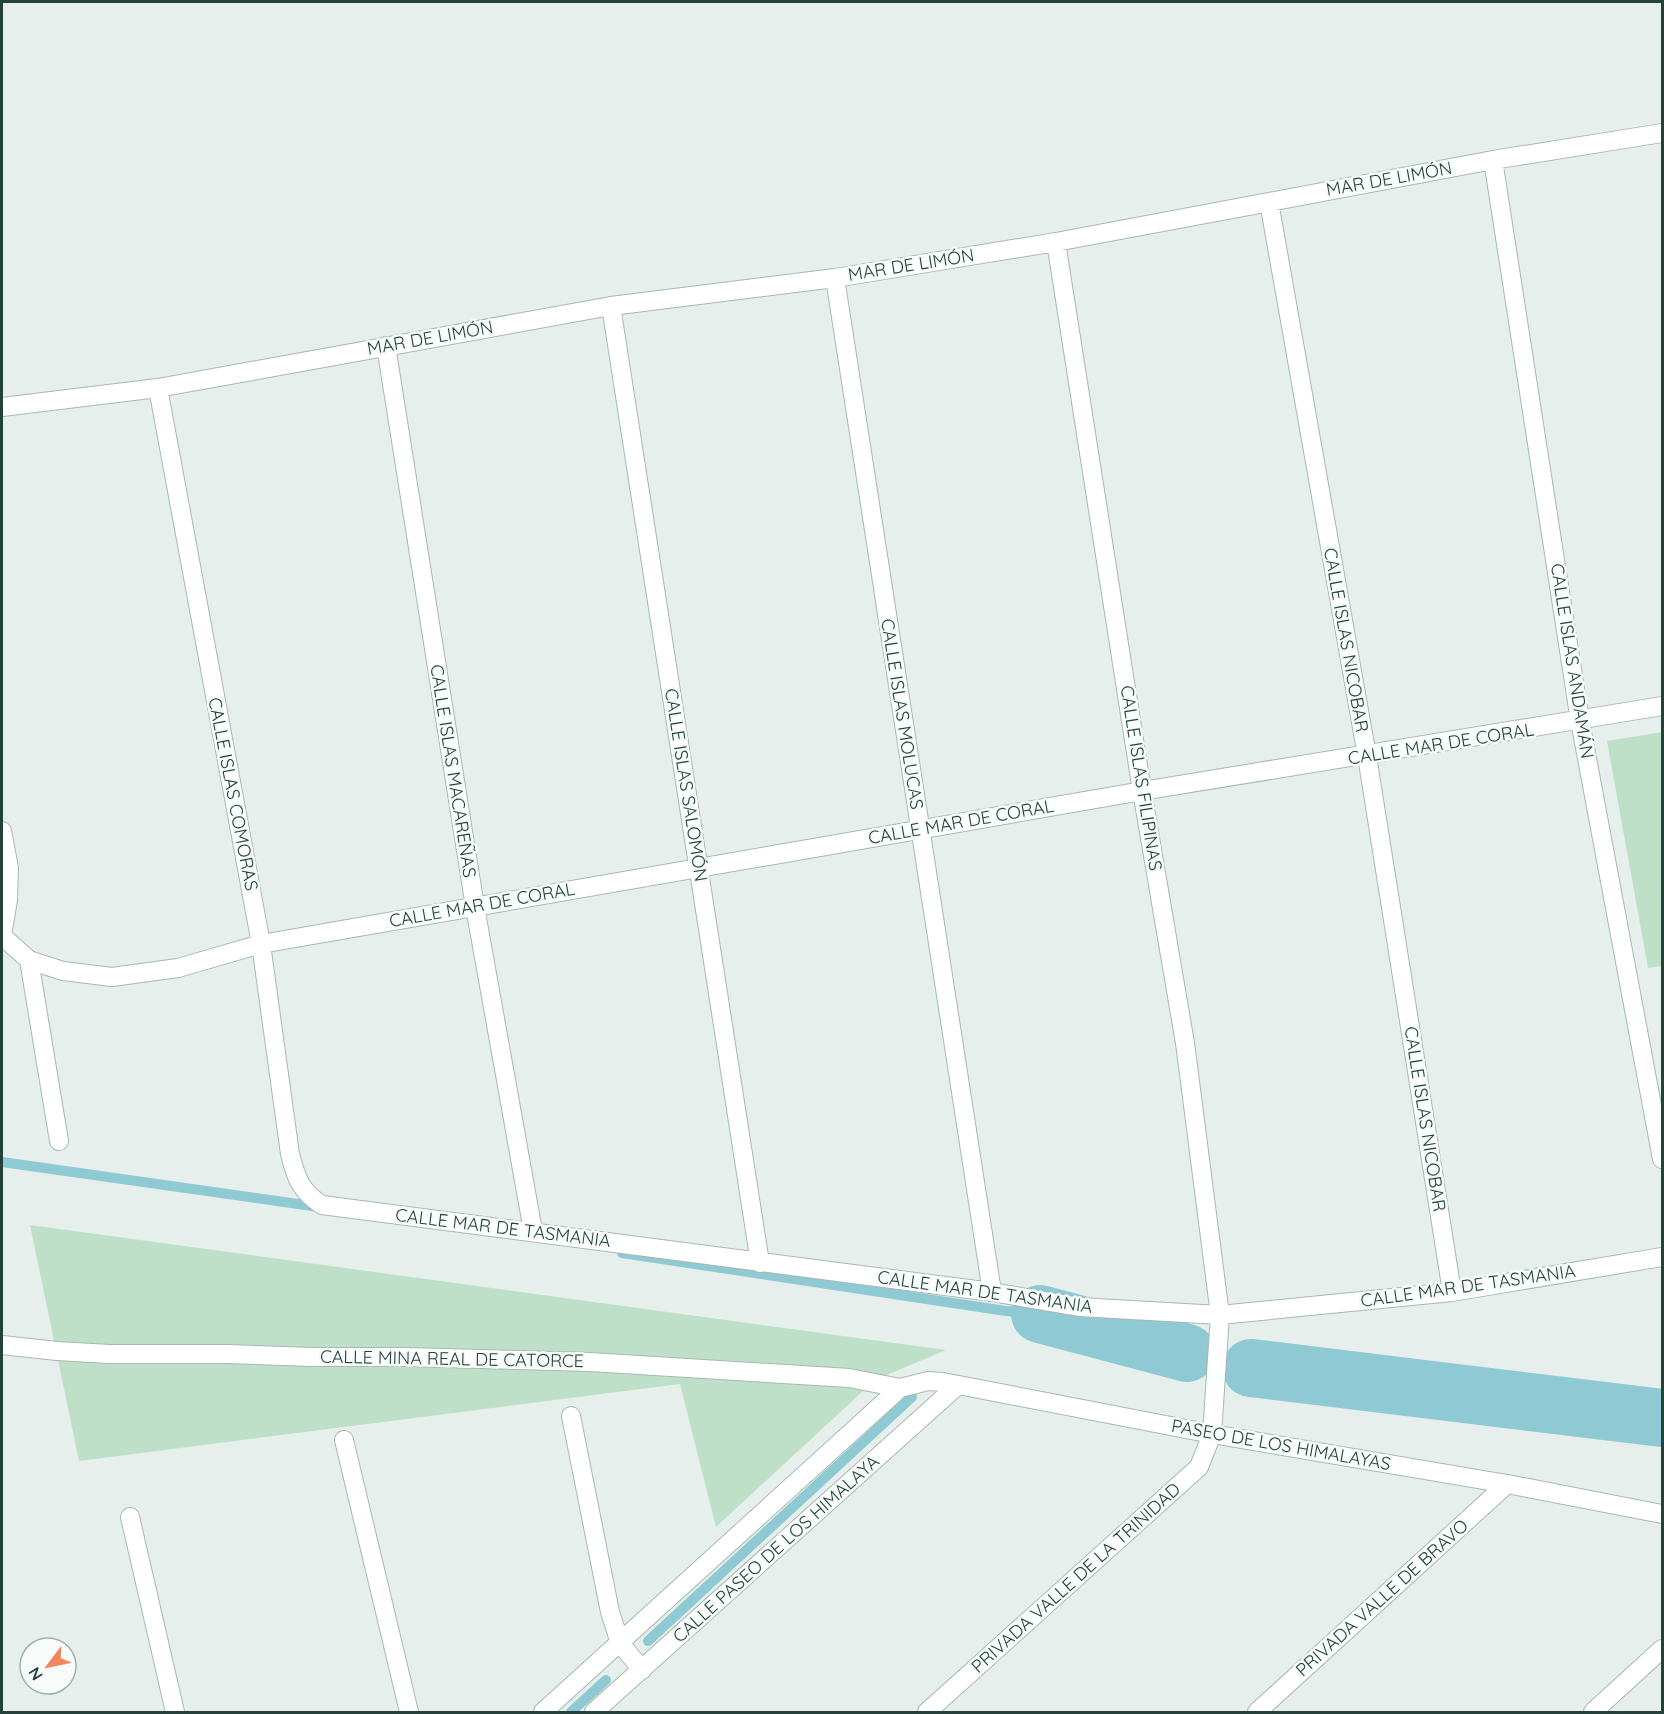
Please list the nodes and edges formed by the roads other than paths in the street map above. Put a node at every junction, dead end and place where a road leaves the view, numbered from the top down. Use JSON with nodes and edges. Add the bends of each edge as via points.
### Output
{"nodes":[{"id":1,"x":1662,"y":133,"type":"edge"},
{"id":2,"x":1493,"y":160,"type":"junction"},
{"id":3,"x":1269,"y":202,"type":"junction"},
{"id":4,"x":1056,"y":242,"type":"junction"},
{"id":5,"x":835,"y":278,"type":"junction"},
{"id":6,"x":611,"y":306,"type":"junction"},
{"id":7,"x":386,"y":346,"type":"junction"},
{"id":8,"x":158,"y":388,"type":"junction"},
{"id":9,"x":2,"y":407,"type":"edge"},
{"id":10,"x":1662,"y":706,"type":"edge"},
{"id":11,"x":1580,"y":721,"type":"junction"},
{"id":12,"x":1367,"y":756,"type":"junction"},
{"id":13,"x":1142,"y":791,"type":"junction"},
{"id":14,"x":920,"y":830,"type":"junction"},
{"id":15,"x":2,"y":831,"type":"edge"},
{"id":16,"x":699,"y":868,"type":"junction"},
{"id":17,"x":475,"y":907,"type":"junction"},
{"id":18,"x":2,"y":936,"type":"edge"},
{"id":19,"x":261,"y":944,"type":"junction"},
{"id":20,"x":29,"y":960,"type":"junction"},
{"id":21,"x":60,"y":1141,"type":"dead end"},
{"id":22,"x":1662,"y":1160,"type":"edge"},
{"id":23,"x":310,"y":1197,"type":"joint"},
{"id":24,"x":533,"y":1231,"type":"junction"},
{"id":25,"x":1662,"y":1257,"type":"edge"},
{"id":26,"x":760,"y":1263,"type":"junction"},
{"id":27,"x":992,"y":1292,"type":"junction"},
{"id":28,"x":1452,"y":1292,"type":"junction"},
{"id":29,"x":1220,"y":1315,"type":"junction"},
{"id":30,"x":2,"y":1345,"type":"edge"},
{"id":31,"x":958,"y":1385,"type":"junction"},
{"id":32,"x":900,"y":1388,"type":"junction"},
{"id":33,"x":571,"y":1416,"type":"dead end"},
{"id":34,"x":1212,"y":1434,"type":"junction"},
{"id":35,"x":344,"y":1440,"type":"dead end"},
{"id":36,"x":1507,"y":1484,"type":"junction"},
{"id":37,"x":1662,"y":1514,"type":"edge"},
{"id":38,"x":130,"y":1517,"type":"dead end"},
{"id":39,"x":620,"y":1643,"type":"junction"},
{"id":40,"x":1662,"y":1649,"type":"edge"},
{"id":41,"x":642,"y":1670,"type":"junction"},
{"id":42,"x":175,"y":1713,"type":"edge"},
{"id":43,"x":409,"y":1713,"type":"edge"},
{"id":44,"x":543,"y":1713,"type":"edge"},
{"id":45,"x":594,"y":1713,"type":"edge"},
{"id":46,"x":927,"y":1713,"type":"edge"},
{"id":47,"x":1257,"y":1713,"type":"edge"},
{"id":48,"x":1593,"y":1713,"type":"edge"}],
"edges":[{"from":1,"to":2,"type":"street","name":"MAR DE LIMÓN"},
{"from":2,"to":3,"type":"street","name":"MAR DE LIMÓN"},
{"from":2,"to":11,"type":"street","name":"CALLE ISLAS ANDAMÁN"},
{"from":3,"to":4,"type":"street","name":"MAR DE LIMÓN"},
{"from":3,"to":12,"type":"street","name":"CALLE ISLAS NICOBAR"},
{"from":4,"to":5,"type":"street","name":"MAR DE LIMÓN"},
{"from":4,"to":13,"type":"street","name":"CALLE ISLAS FILIPINAS"},
{"from":5,"to":6,"type":"street","name":"MAR DE LIMÓN"},
{"from":5,"to":14,"type":"street","name":"CALLE ISLAS MOLUCAS"},
{"from":6,"to":7,"type":"street","name":"MAR DE LIMÓN"},
{"from":6,"to":16,"type":"street","name":"CALLE ISLAS SALOMÓN"},
{"from":7,"to":8,"type":"street","name":"MAR DE LIMÓN"},
{"from":7,"to":17,"type":"street","name":"CALLE ISLAS MACAREÑAS"},
{"from":8,"to":9,"type":"street","name":"MAR DE LIMÓN"},
{"from":8,"to":19,"type":"street","name":"CALLE ISLAS COMORAS"},
{"from":10,"to":11,"type":"street","name":"CALLE MAR DE CORAL"},
{"from":11,"to":12,"type":"street","name":"CALLE MAR DE CORAL"},
{"from":11,"to":22,"type":"street","name":"CALLE ISLAS ANDAMÁN"},
{"from":12,"to":13,"type":"street","name":"CALLE MAR DE CORAL"},
{"from":12,"to":28,"type":"street","name":"CALLE ISLAS NICOBAR"},
{"from":13,"to":14,"type":"street","name":"CALLE MAR DE CORAL"},
{"from":13,"to":29,"type":"street","name":"CALLE ISLAS FILIPINAS","via":[[1185,1043]]},
{"from":14,"to":16,"type":"street","name":"CALLE MAR DE CORAL"},
{"from":14,"to":27,"type":"street","name":"CALLE ISLAS MOLUCAS"},
{"from":15,"to":18,"type":"street","via":[[9,868]]},
{"from":16,"to":17,"type":"street","name":"CALLE MAR DE CORAL"},
{"from":16,"to":26,"type":"street","name":"CALLE ISLAS SALOMÓN"},
{"from":17,"to":19,"type":"street","name":"CALLE MAR DE CORAL"},
{"from":17,"to":24,"type":"street","name":"CALLE ISLAS MACAREÑAS"},
{"from":18,"to":20,"type":"street"},
{"from":19,"to":20,"type":"street","name":"CALLE MAR DE CORAL","via":[[178,968],[112,977],[63,971]]},
{"from":19,"to":23,"type":"street","name":"CALLE ISLAS COMORAS","via":[[290,1154],[296,1177]]},
{"from":20,"to":21,"type":"street"},
{"from":23,"to":24,"type":"street","name":"CALLE MAR DE TASMANIA","via":[[322,1205]]},
{"from":24,"to":26,"type":"street","name":"CALLE MAR DE TASMANIA"},
{"from":25,"to":28,"type":"street","name":"CALLE MAR DE TASMANIA"},
{"from":26,"to":27,"type":"street","name":"CALLE MAR DE TASMANIA"},
{"from":27,"to":29,"type":"street","name":"CALLE MAR DE TASMANIA","via":[[1079,1306]]},
{"from":28,"to":29,"type":"street","name":"CALLE MAR DE TASMANIA"},
{"from":29,"to":34,"type":"street","name":"CALLE ISLAS FILIPINAS"},
{"from":30,"to":32,"type":"street","name":"CALLE MINA REAL DE CATORCE","via":[[109,1354],[590,1362],[849,1378]]},
{"from":31,"to":32,"type":"street","name":"PASEO DE LOS HIMALAYAS","via":[[928,1382]]},
{"from":31,"to":34,"type":"street","name":"PASEO DE LOS HIMALAYAS"},
{"from":31,"to":41,"type":"street","name":"CALLE PASEO DE LOS HIMALAYA"},
{"from":32,"to":39,"type":"street","name":"CALLE PASEO DE LOS HIMALAYA"},
{"from":33,"to":39,"type":"street","via":[[610,1612]]},
{"from":34,"to":36,"type":"street","name":"PASEO DE LOS HIMALAYAS"},
{"from":34,"to":46,"type":"street","name":"PRIVADA VALLE DE LA TRINIDAD","via":[[1199,1467]]},
{"from":35,"to":43,"type":"street"},
{"from":36,"to":37,"type":"street","name":"PASEO DE LOS HIMALAYAS"},
{"from":36,"to":47,"type":"street","name":"PRIVADA VALLE DE BRAVO"},
{"from":38,"to":42,"type":"street"},
{"from":39,"to":41,"type":"street"},
{"from":39,"to":44,"type":"street","name":"CALLE PASEO DE LOS HIMALAYA"},
{"from":40,"to":48,"type":"street"},
{"from":41,"to":45,"type":"street","name":"CALLE PASEO DE LOS HIMALAYA"}]}
